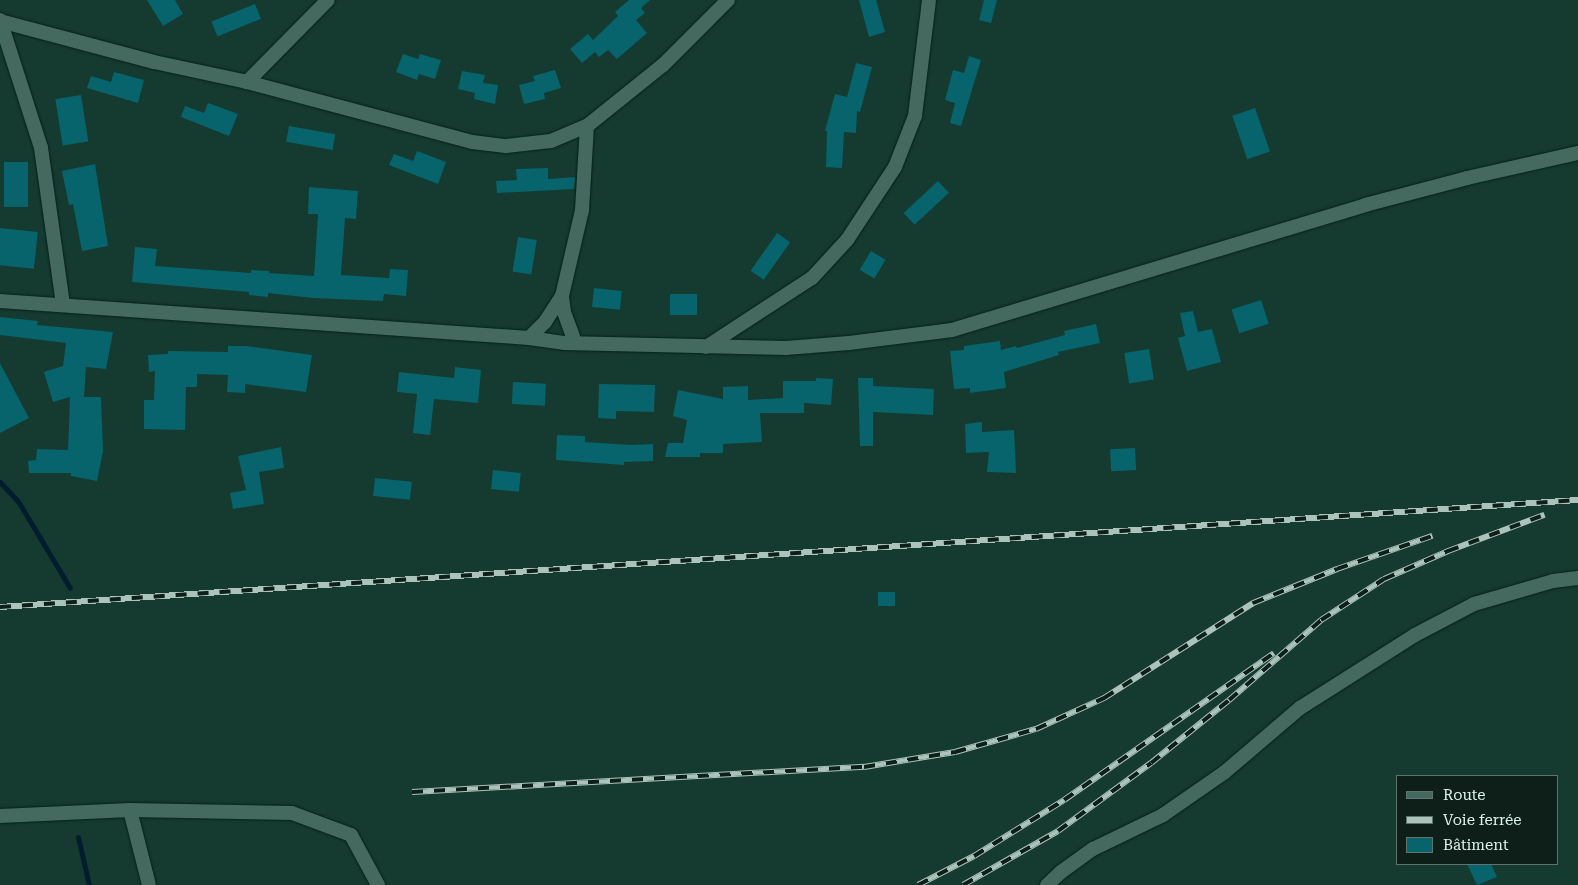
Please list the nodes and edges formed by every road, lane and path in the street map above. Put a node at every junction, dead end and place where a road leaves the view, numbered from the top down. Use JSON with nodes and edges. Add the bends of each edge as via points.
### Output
{"nodes":[{"id":1,"x":328,"y":0,"type":"edge"},
{"id":2,"x":728,"y":0,"type":"edge"},
{"id":3,"x":929,"y":0,"type":"edge"},
{"id":4,"x":0,"y":21,"type":"edge"},
{"id":5,"x":247,"y":82,"type":"junction"},
{"id":6,"x":587,"y":126,"type":"junction"},
{"id":7,"x":1578,"y":153,"type":"edge"},
{"id":8,"x":562,"y":296,"type":"junction"},
{"id":9,"x":0,"y":301,"type":"edge"},
{"id":10,"x":63,"y":304,"type":"junction"},
{"id":11,"x":530,"y":338,"type":"junction"},
{"id":12,"x":575,"y":343,"type":"junction"},
{"id":13,"x":706,"y":347,"type":"junction"},
{"id":14,"x":1578,"y":578,"type":"edge"},
{"id":15,"x":130,"y":810,"type":"junction"},
{"id":16,"x":0,"y":816,"type":"edge"},
{"id":17,"x":150,"y":885,"type":"edge"},
{"id":18,"x":378,"y":885,"type":"edge"},
{"id":19,"x":1047,"y":885,"type":"edge"}],
"edges":[{"from":1,"to":5,"type":"street"},
{"from":2,"to":6,"type":"street","via":[[664,65]]},
{"from":3,"to":13,"type":"street","via":[[915,116],[895,167],[847,240],[812,278]]},
{"from":4,"to":5,"type":"street","via":[[154,62]]},
{"from":4,"to":10,"type":"street","via":[[41,148]]},
{"from":5,"to":6,"type":"street","via":[[472,142],[506,146],[551,141]]},
{"from":6,"to":8,"type":"street","via":[[582,210]]},
{"from":7,"to":13,"type":"street","via":[[1365,205],[952,330],[786,348]]},
{"from":8,"to":11,"type":"street"},
{"from":8,"to":12,"type":"street"},
{"from":9,"to":10,"type":"street"},
{"from":10,"to":11,"type":"street"},
{"from":11,"to":12,"type":"street"},
{"from":12,"to":13,"type":"street"},
{"from":14,"to":19,"type":"street","via":[[1553,581],[1474,604],[1415,635],[1300,708],[1225,772],[1163,816],[1093,849]]},
{"from":15,"to":16,"type":"street"},
{"from":15,"to":17,"type":"street"},
{"from":15,"to":18,"type":"street","via":[[292,813],[351,835]]}]}
